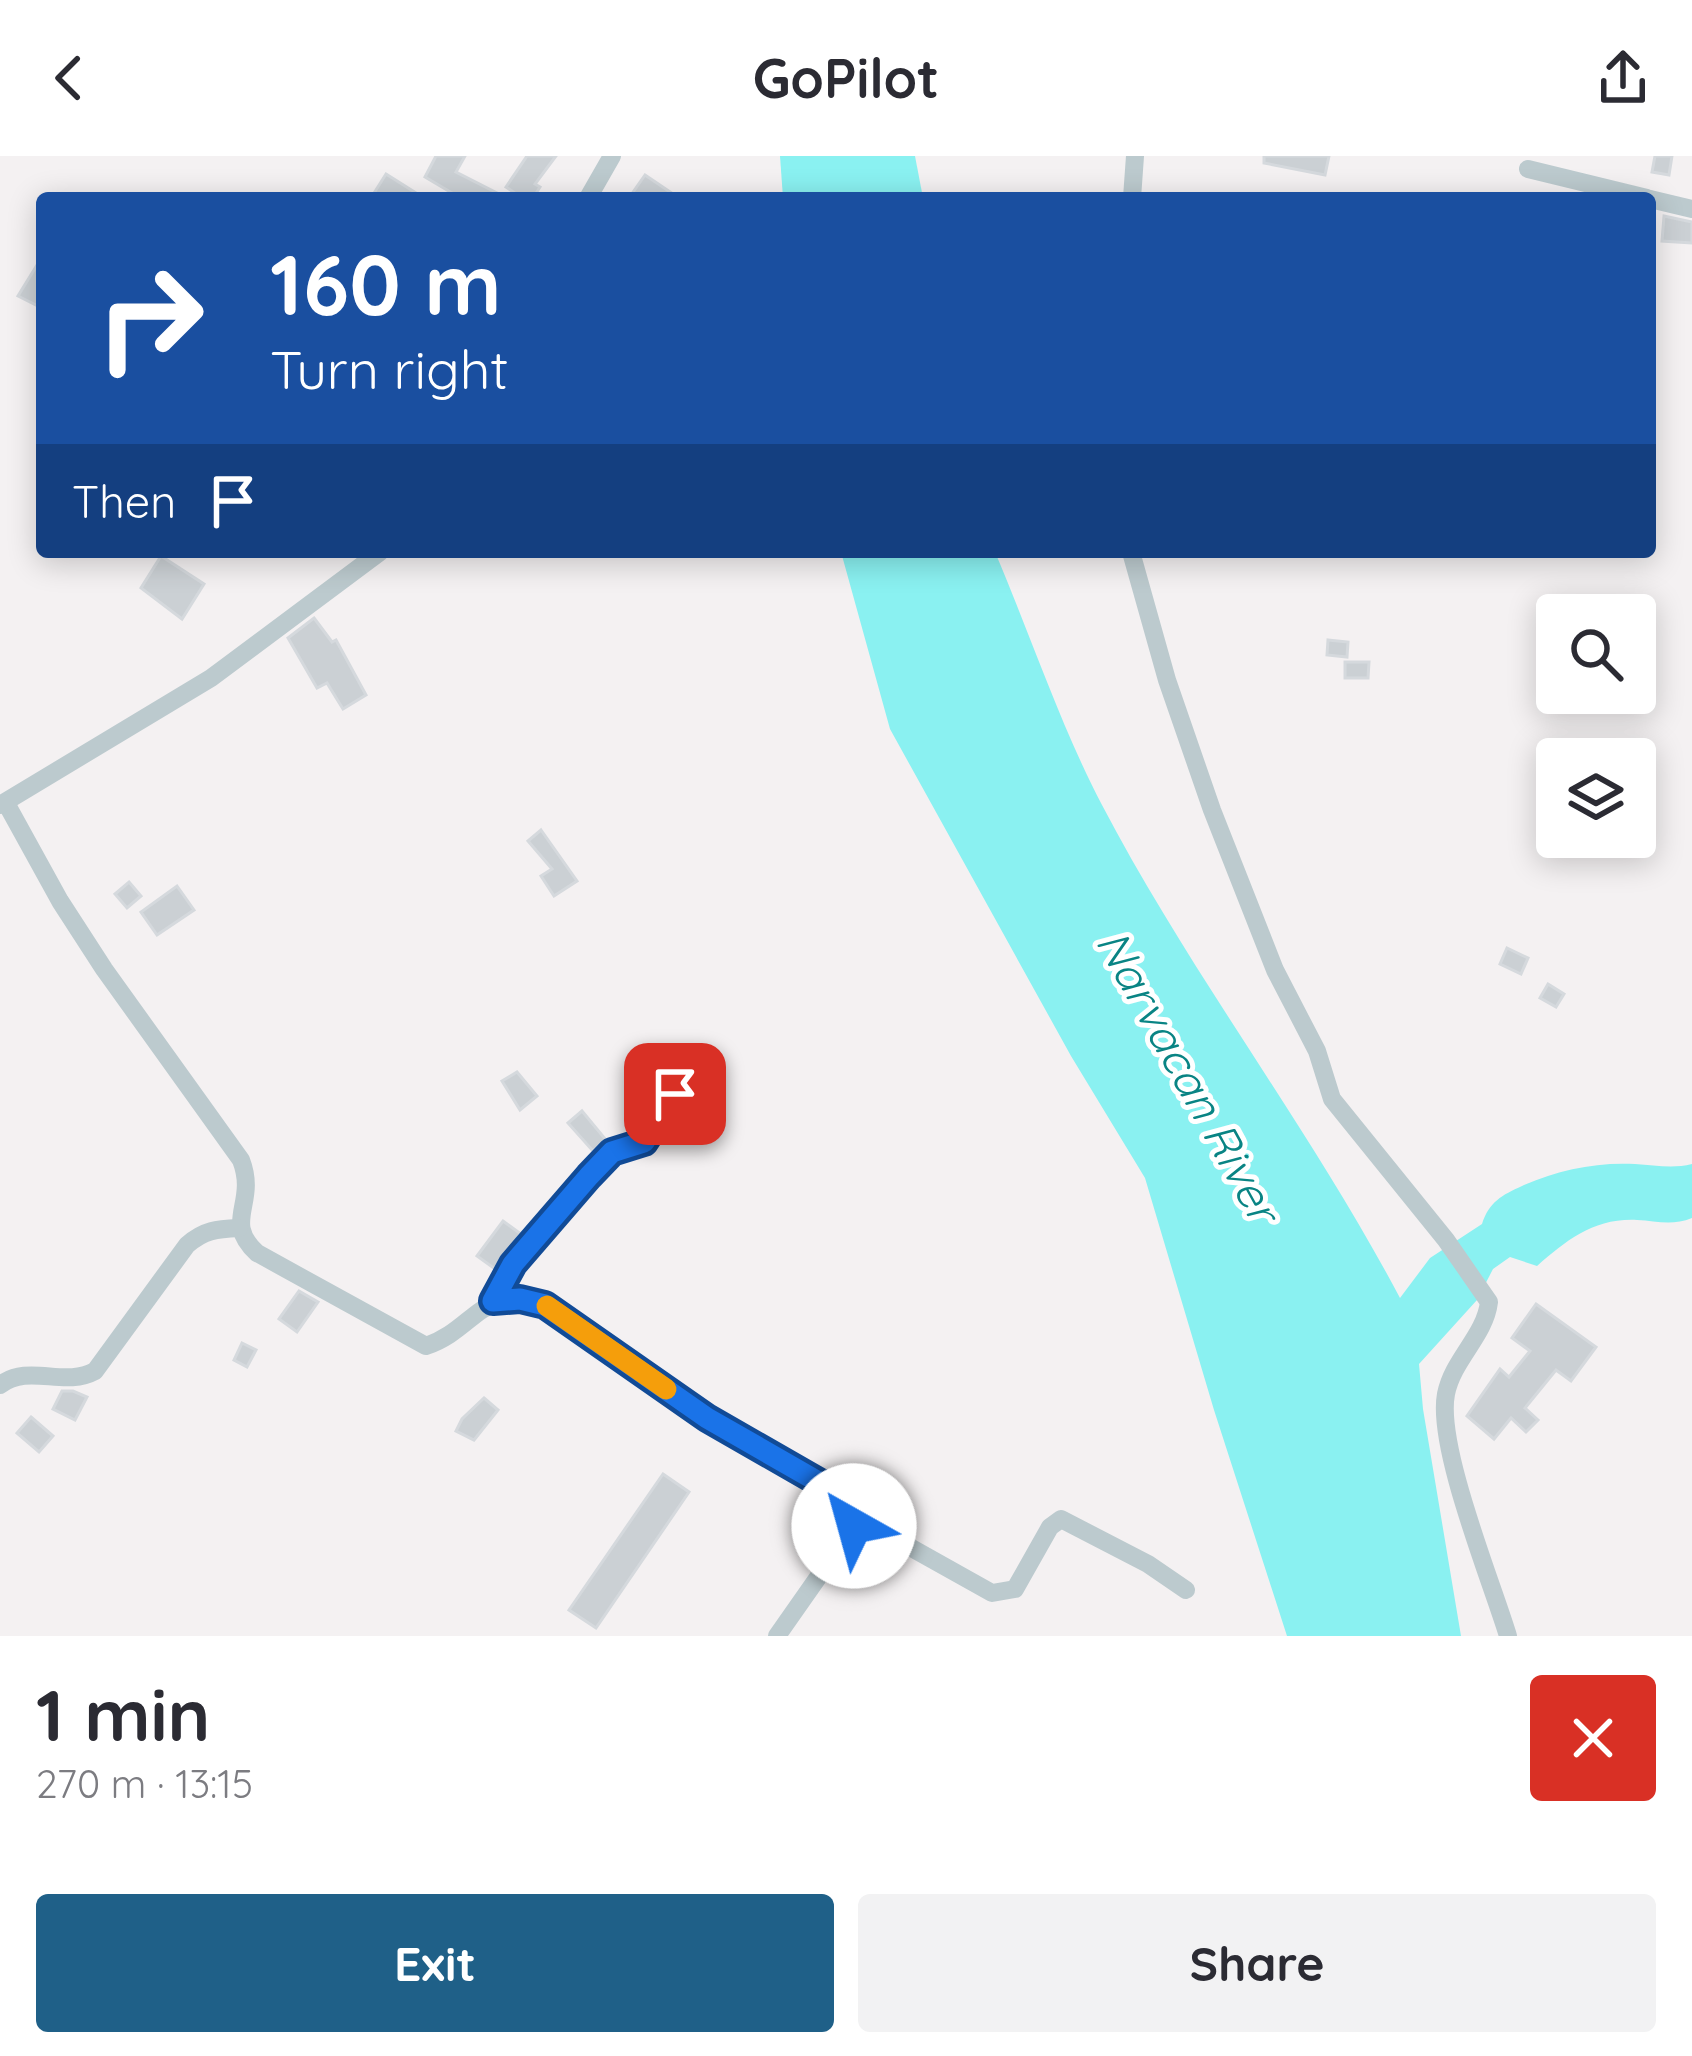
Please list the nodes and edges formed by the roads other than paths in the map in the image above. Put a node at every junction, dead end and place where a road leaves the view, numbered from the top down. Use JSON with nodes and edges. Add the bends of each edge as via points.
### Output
{"nodes":[{"id":1,"x":612,"y":156,"type":"edge"},
{"id":2,"x":1135,"y":156,"type":"edge"},
{"id":3,"x":1528,"y":169,"type":"dead end"},
{"id":4,"x":591,"y":192,"type":"edge"},
{"id":5,"x":1132,"y":192,"type":"edge"},
{"id":6,"x":1623,"y":192,"type":"edge"},
{"id":7,"x":1656,"y":200,"type":"edge"},
{"id":8,"x":1692,"y":209,"type":"edge"},
{"id":9,"x":372,"y":558,"type":"edge"},
{"id":10,"x":1133,"y":558,"type":"edge"},
{"id":11,"x":3,"y":804,"type":"edge"},
{"id":12,"x":675,"y":1094,"type":"dead end"},
{"id":13,"x":239,"y":1228,"type":"junction"},
{"id":14,"x":493,"y":1301,"type":"junction"},
{"id":15,"x":0,"y":1384,"type":"edge"},
{"id":16,"x":856,"y":1516,"type":"junction"},
{"id":17,"x":1186,"y":1591,"type":"dead end"},
{"id":18,"x":777,"y":1636,"type":"edge"},
{"id":19,"x":1508,"y":1636,"type":"edge"}],
"edges":[{"from":1,"to":4,"type":"street"},
{"from":2,"to":5,"type":"street"},
{"from":3,"to":6,"type":"street"},
{"from":7,"to":8,"type":"street"},
{"from":9,"to":11,"type":"street","via":[[211,679]]},
{"from":10,"to":19,"type":"street","via":[[1212,810],[1332,1099],[1489,1302],[1445,1398],[1462,1497]]},
{"from":11,"to":13,"type":"street","via":[[104,969],[241,1160],[249,1185]]},
{"from":12,"to":14,"type":"street","via":[[644,1142],[612,1152],[589,1176],[513,1264]]},
{"from":13,"to":14,"type":"street","via":[[256,1253],[422,1345]]},
{"from":13,"to":15,"type":"street","via":[[215,1229],[187,1245],[95,1370],[80,1379],[22,1375]]},
{"from":14,"to":16,"type":"street","via":[[545,1305],[707,1418],[836,1492]]},
{"from":16,"to":17,"type":"street","via":[[992,1593],[1015,1589],[1061,1519]]},
{"from":16,"to":18,"type":"street"}]}
